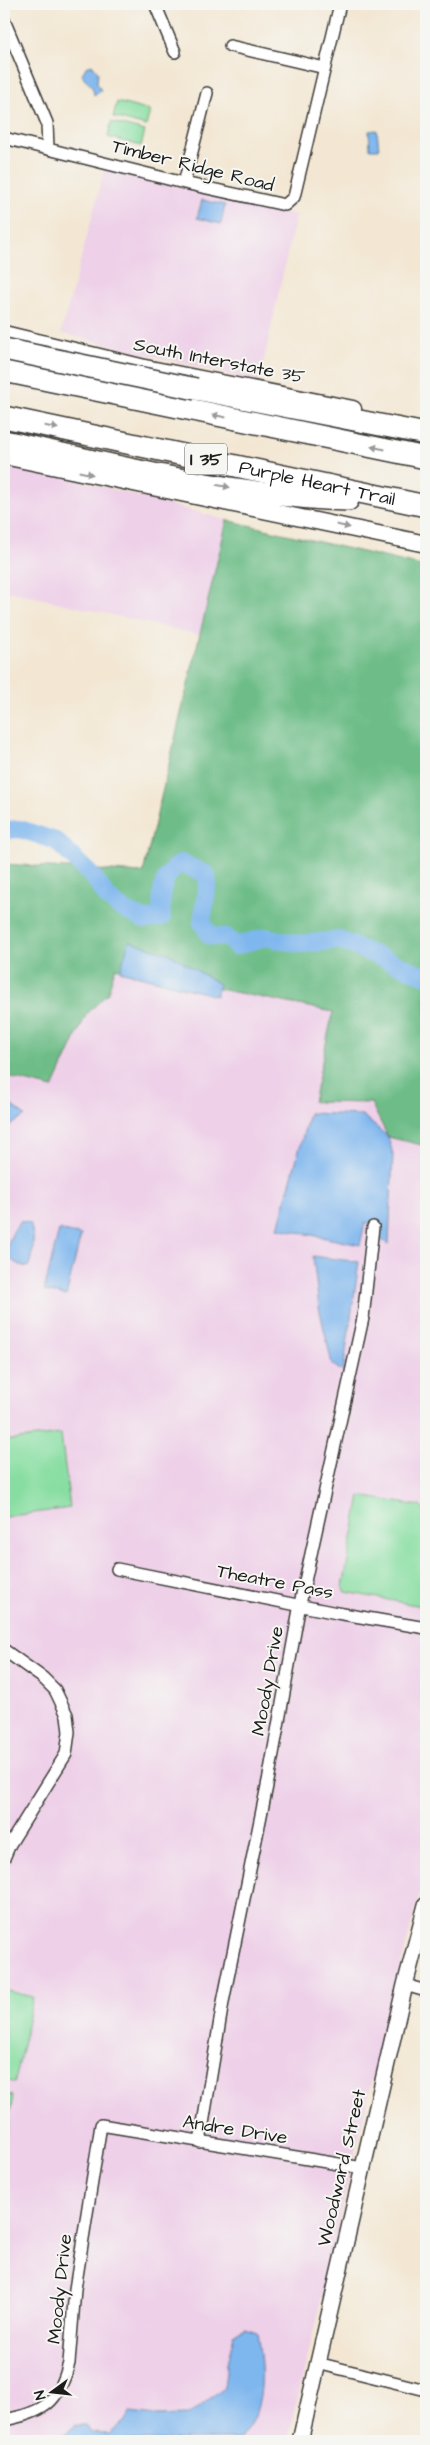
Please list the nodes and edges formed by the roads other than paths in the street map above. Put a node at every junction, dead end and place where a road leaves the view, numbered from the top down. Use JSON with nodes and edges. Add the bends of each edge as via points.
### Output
{"nodes":[{"id":1,"x":155,"y":4,"type":"edge"},
{"id":2,"x":340,"y":4,"type":"edge"},
{"id":3,"x":4,"y":20,"type":"edge"},
{"id":4,"x":230,"y":46,"type":"dead end"},
{"id":5,"x":175,"y":52,"type":"dead end"},
{"id":6,"x":325,"y":68,"type":"junction"},
{"id":7,"x":207,"y":93,"type":"dead end"},
{"id":8,"x":4,"y":138,"type":"edge"},
{"id":9,"x":48,"y":148,"type":"junction"},
{"id":10,"x":184,"y":183,"type":"junction"},
{"id":11,"x":4,"y":334,"type":"edge"},
{"id":12,"x":4,"y":344,"type":"edge"},
{"id":13,"x":4,"y":349,"type":"edge"},
{"id":14,"x":4,"y":371,"type":"edge"},
{"id":15,"x":146,"y":402,"type":"junction"},
{"id":16,"x":4,"y":417,"type":"edge"},
{"id":17,"x":426,"y":426,"type":"edge"},
{"id":18,"x":426,"y":434,"type":"edge"},
{"id":19,"x":4,"y":442,"type":"edge"},
{"id":20,"x":4,"y":456,"type":"edge"},
{"id":21,"x":426,"y":458,"type":"edge"},
{"id":22,"x":417,"y":504,"type":"edge"},
{"id":23,"x":426,"y":544,"type":"edge"},
{"id":24,"x":373,"y":1227,"type":"dead end"},
{"id":25,"x":117,"y":1569,"type":"dead end"},
{"id":26,"x":300,"y":1604,"type":"junction"},
{"id":27,"x":426,"y":1628,"type":"edge"},
{"id":28,"x":4,"y":1650,"type":"edge"},
{"id":29,"x":4,"y":1858,"type":"edge"},
{"id":30,"x":426,"y":1905,"type":"edge"},
{"id":31,"x":405,"y":1985,"type":"junction"},
{"id":32,"x":426,"y":1992,"type":"edge"},
{"id":33,"x":101,"y":2125,"type":"joint"},
{"id":34,"x":200,"y":2142,"type":"junction"},
{"id":35,"x":363,"y":2168,"type":"junction"},
{"id":36,"x":317,"y":2363,"type":"junction"},
{"id":37,"x":426,"y":2390,"type":"edge"},
{"id":38,"x":4,"y":2420,"type":"edge"},
{"id":39,"x":300,"y":2441,"type":"edge"}],
"edges":[{"from":1,"to":5,"type":"street"},
{"from":2,"to":6,"type":"street","name":"Timber Ridge Road"},
{"from":3,"to":9,"type":"street","via":[[47,123]]},
{"from":4,"to":6,"type":"street"},
{"from":6,"to":10,"type":"street","name":"Timber Ridge Road","via":[[294,197],[289,204]]},
{"from":7,"to":10,"type":"street"},
{"from":8,"to":9,"type":"street","name":"Timber Ridge Road"},
{"from":9,"to":10,"type":"street","name":"Timber Ridge Road"},
{"from":11,"to":17,"type":"main road","name":"South Interstate 35","via":[[145,368]]},
{"from":12,"to":15,"type":"highway","via":[[103,378]]},
{"from":13,"to":18,"type":"highway","bridge":true},
{"from":14,"to":15,"type":"highway","number":"I 35"},
{"from":21,"to":15,"type":"highway","number":"I 35","one_way":true},
{"from":16,"to":22,"type":"highway","name":"Purple Heart Trail","number":"I 35","one_way":true},
{"from":19,"to":22,"type":"highway","one_way":true,"via":[[229,487],[323,499]]},
{"from":20,"to":23,"type":"main road","one_way":true},
{"from":24,"to":26,"type":"street","name":"Moody Drive","via":[[362,1327]]},
{"from":25,"to":26,"type":"street","name":"Theatre Pass"},
{"from":26,"to":27,"type":"street","name":"Theatre Pass"},
{"from":26,"to":34,"type":"street","name":"Moody Drive","via":[[223,2002]]},
{"from":28,"to":29,"type":"street","via":[[55,1690],[66,1715],[69,1732],[66,1754]]},
{"from":30,"to":31,"type":"street","name":"Woodward Street"},
{"from":31,"to":32,"type":"street"},
{"from":31,"to":35,"type":"street","name":"Woodward Street"},
{"from":33,"to":34,"type":"street","name":"Andre Drive"},
{"from":33,"to":38,"type":"street","name":"Moody Drive","via":[[80,2249],[65,2379],[55,2397],[42,2409]]},
{"from":34,"to":35,"type":"street","name":"Andre Drive"},
{"from":35,"to":36,"type":"street","name":"Woodward Street"},
{"from":36,"to":37,"type":"street"},
{"from":36,"to":39,"type":"street","name":"Woodward Street"}]}
